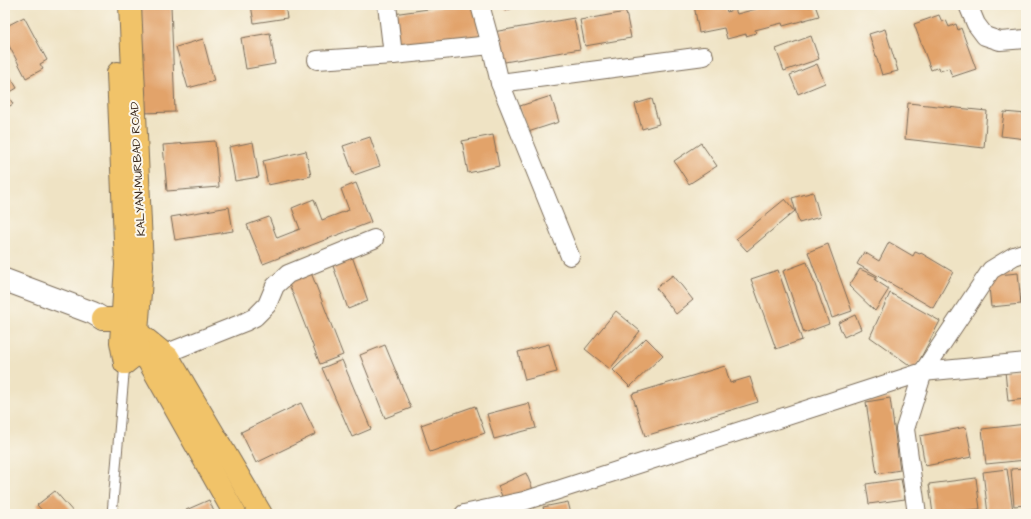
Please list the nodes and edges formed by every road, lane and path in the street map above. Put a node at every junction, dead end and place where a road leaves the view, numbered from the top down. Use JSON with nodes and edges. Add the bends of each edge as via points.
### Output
{"nodes":[{"id":1,"x":387,"y":5,"type":"edge"},
{"id":2,"x":480,"y":5,"type":"edge"},
{"id":3,"x":968,"y":5,"type":"edge"},
{"id":4,"x":123,"y":14,"type":"edge"},
{"id":5,"x":1026,"y":39,"type":"edge"},
{"id":6,"x":491,"y":45,"type":"junction"},
{"id":7,"x":393,"y":55,"type":"junction"},
{"id":8,"x":704,"y":56,"type":"dead end"},
{"id":9,"x":317,"y":60,"type":"dead end"},
{"id":10,"x":500,"y":83,"type":"junction"},
{"id":11,"x":374,"y":239,"type":"dead end"},
{"id":12,"x":1026,"y":252,"type":"edge"},
{"id":13,"x":570,"y":256,"type":"dead end"},
{"id":14,"x":5,"y":280,"type":"edge"},
{"id":15,"x":133,"y":343,"type":"junction"},
{"id":16,"x":1026,"y":362,"type":"edge"},
{"id":17,"x":923,"y":372,"type":"junction"},
{"id":18,"x":112,"y":514,"type":"edge"},
{"id":19,"x":235,"y":514,"type":"edge"},
{"id":20,"x":261,"y":514,"type":"edge"},
{"id":21,"x":464,"y":514,"type":"edge"},
{"id":22,"x":917,"y":514,"type":"edge"}],
"edges":[{"from":1,"to":7,"type":"street"},
{"from":2,"to":6,"type":"street"},
{"from":3,"to":5,"type":"street","via":[[976,24],[985,36],[1000,41]]},
{"from":4,"to":15,"type":"main road","name":"KALYAN-MURBAD ROAD","via":[[132,215],[126,265]]},
{"from":6,"to":7,"type":"street"},
{"from":6,"to":10,"type":"street"},
{"from":7,"to":9,"type":"street"},
{"from":8,"to":10,"type":"street"},
{"from":10,"to":13,"type":"street"},
{"from":11,"to":15,"type":"street","via":[[288,274],[275,286],[267,304],[255,317],[245,322]]},
{"from":12,"to":17,"type":"street","via":[[991,270]]},
{"from":14,"to":15,"type":"street","via":[[93,313]]},
{"from":15,"to":18,"type":"lane"},
{"from":15,"to":19,"type":"main road"},
{"from":15,"to":20,"type":"main road","via":[[168,357]]},
{"from":16,"to":17,"type":"street"},
{"from":17,"to":21,"type":"street","via":[[524,501]]},
{"from":17,"to":22,"type":"street","via":[[905,429]]}]}
